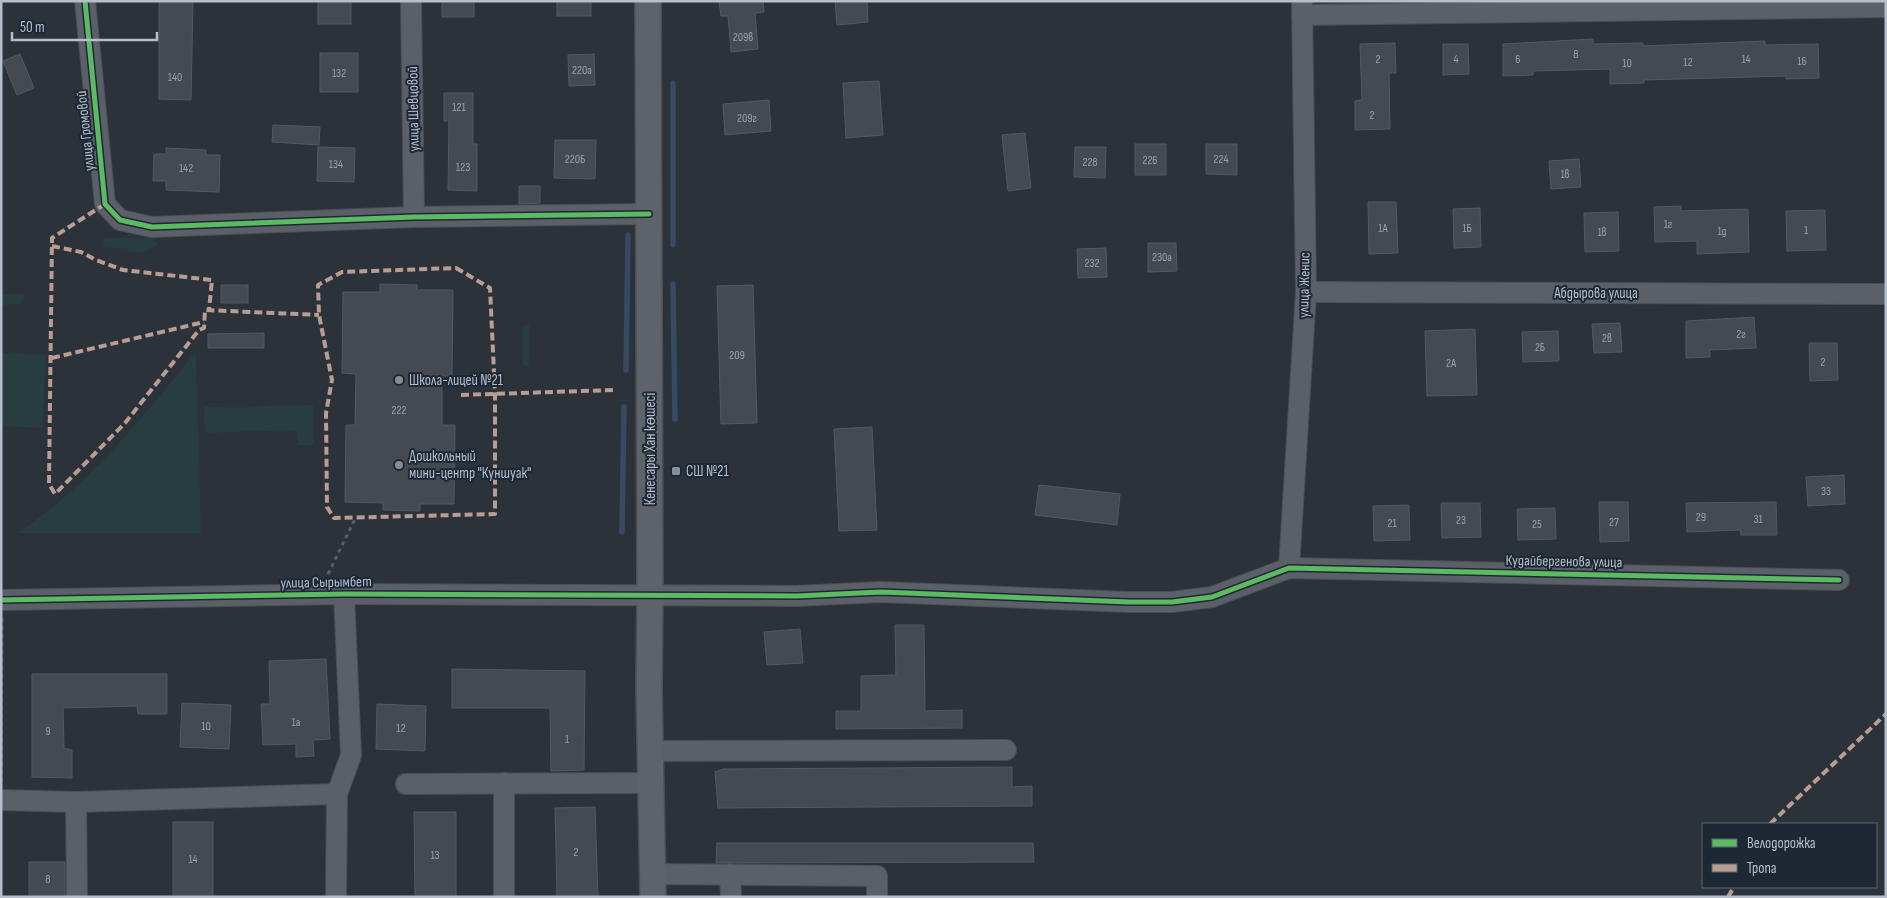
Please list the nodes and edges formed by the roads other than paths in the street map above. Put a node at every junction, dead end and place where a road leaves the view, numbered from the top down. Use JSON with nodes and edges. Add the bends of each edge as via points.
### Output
{"nodes":[{"id":1,"x":85,"y":1,"type":"edge"},
{"id":2,"x":411,"y":1,"type":"edge"},
{"id":3,"x":648,"y":1,"type":"edge"},
{"id":4,"x":1302,"y":8,"type":"edge"},
{"id":5,"x":1886,"y":8,"type":"edge"},
{"id":6,"x":649,"y":214,"type":"junction"},
{"id":7,"x":414,"y":216,"type":"junction"},
{"id":8,"x":1306,"y":292,"type":"junction"},
{"id":9,"x":1886,"y":294,"type":"edge"},
{"id":10,"x":1289,"y":568,"type":"junction"},
{"id":11,"x":1839,"y":580,"type":"dead end"},
{"id":12,"x":344,"y":594,"type":"junction"},
{"id":13,"x":650,"y":596,"type":"junction"},
{"id":14,"x":2,"y":600,"type":"edge"},
{"id":15,"x":1006,"y":750,"type":"dead end"},
{"id":16,"x":650,"y":751,"type":"junction"},
{"id":17,"x":504,"y":783,"type":"junction"},
{"id":18,"x":650,"y":783,"type":"junction"},
{"id":19,"x":406,"y":784,"type":"dead end"},
{"id":20,"x":337,"y":794,"type":"junction"},
{"id":21,"x":1,"y":800,"type":"edge"},
{"id":22,"x":76,"y":802,"type":"junction"},
{"id":23,"x":730,"y":874,"type":"junction"},
{"id":24,"x":652,"y":885,"type":"edge"},
{"id":25,"x":77,"y":897,"type":"edge"},
{"id":26,"x":336,"y":897,"type":"edge"},
{"id":27,"x":504,"y":897,"type":"edge"},
{"id":28,"x":731,"y":897,"type":"edge"},
{"id":29,"x":877,"y":897,"type":"edge"}],
"edges":[{"from":1,"to":7,"type":"street","name":"улица Громовой","via":[[105,204],[120,220],[152,227]]},
{"from":2,"to":7,"type":"street","name":"улица Шевцовой"},
{"from":3,"to":6,"type":"main road","name":"Кенесары Хан көшесі"},
{"from":4,"to":5,"type":"street"},
{"from":4,"to":8,"type":"street","name":"улица Женис"},
{"from":6,"to":7,"type":"street","name":"улица Громовой"},
{"from":6,"to":13,"type":"main road","name":"Кенесары Хан көшесі"},
{"from":8,"to":9,"type":"street","name":"Абдырова улица"},
{"from":8,"to":10,"type":"street","name":"улица Женис"},
{"from":10,"to":11,"type":"street","name":"Кудайбергенова улица"},
{"from":10,"to":13,"type":"street","name":"улица Сырымбет","via":[[1212,597],[1172,602],[881,592],[797,596]]},
{"from":12,"to":13,"type":"street","name":"улица Сырымбет"},
{"from":12,"to":14,"type":"street","name":"улица Сырымбет"},
{"from":12,"to":20,"type":"street","via":[[351,755]]},
{"from":13,"to":16,"type":"main road","name":"Кенесары Хан көшесі"},
{"from":15,"to":16,"type":"street"},
{"from":16,"to":18,"type":"main road","name":"Кенесары Хан көшесі"},
{"from":17,"to":18,"type":"street"},
{"from":17,"to":19,"type":"street"},
{"from":17,"to":27,"type":"street"},
{"from":18,"to":24,"type":"main road","name":"Кенесары Хан көшесі"},
{"from":20,"to":22,"type":"street"},
{"from":20,"to":26,"type":"street"},
{"from":21,"to":22,"type":"street"},
{"from":22,"to":25,"type":"street"},
{"from":23,"to":24,"type":"street"},
{"from":23,"to":28,"type":"street"},
{"from":23,"to":29,"type":"street","via":[[877,876]]}]}
